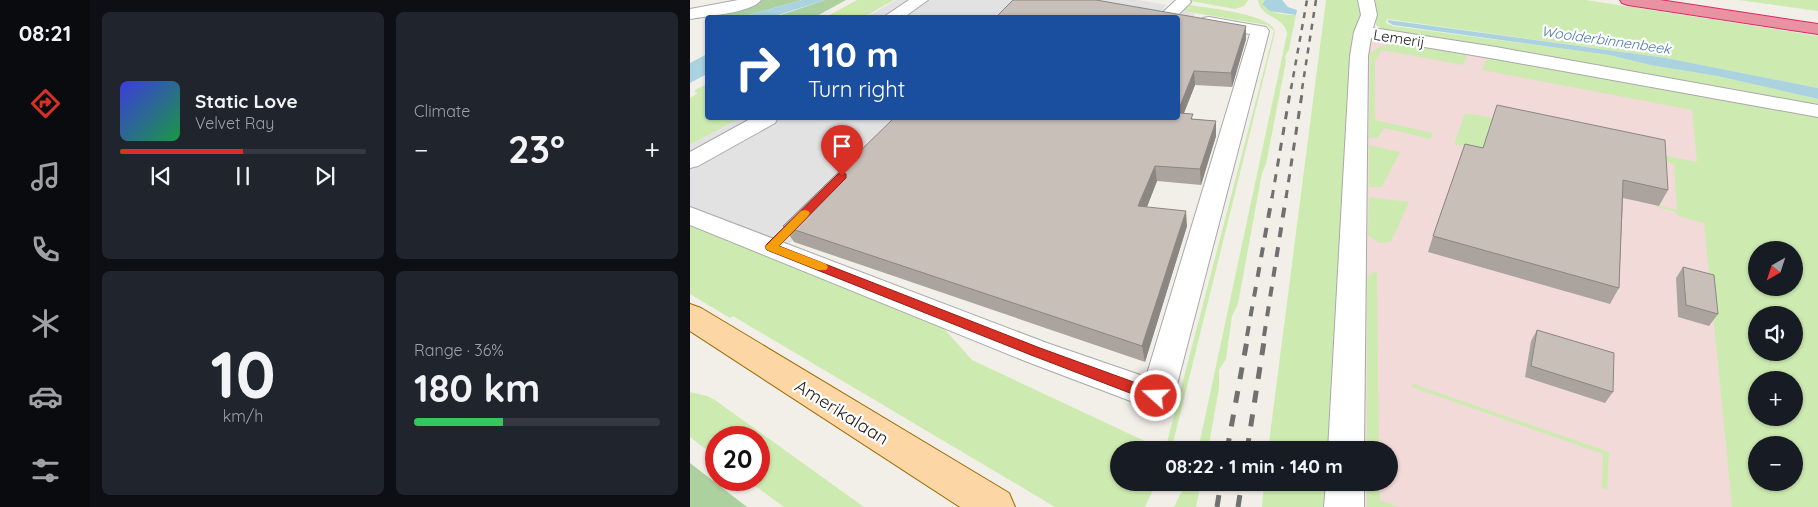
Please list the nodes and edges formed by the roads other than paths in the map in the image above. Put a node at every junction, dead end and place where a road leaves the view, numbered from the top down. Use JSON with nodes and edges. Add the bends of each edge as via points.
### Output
{"nodes":[{"id":1,"x":752,"y":0,"type":"edge"},
{"id":2,"x":920,"y":0,"type":"edge"},
{"id":3,"x":1366,"y":0,"type":"edge"},
{"id":4,"x":1628,"y":0,"type":"edge"},
{"id":5,"x":1695,"y":0,"type":"edge"},
{"id":6,"x":1167,"y":10,"type":"edge"},
{"id":7,"x":690,"y":14,"type":"edge"},
{"id":8,"x":895,"y":15,"type":"edge"},
{"id":9,"x":1818,"y":18,"type":"edge"},
{"id":10,"x":1818,"y":29,"type":"edge"},
{"id":11,"x":1363,"y":32,"type":"junction"},
{"id":12,"x":1818,"y":111,"type":"edge"},
{"id":13,"x":763,"y":120,"type":"edge"},
{"id":14,"x":690,"y":161,"type":"edge"},
{"id":15,"x":690,"y":214,"type":"edge"},
{"id":16,"x":791,"y":227,"type":"edge"},
{"id":17,"x":771,"y":247,"type":"junction"},
{"id":18,"x":690,"y":316,"type":"edge"},
{"id":19,"x":1346,"y":441,"type":"edge"},
{"id":20,"x":1345,"y":491,"type":"edge"},
{"id":21,"x":994,"y":507,"type":"edge"},
{"id":22,"x":1344,"y":507,"type":"edge"}],
"edges":[{"from":1,"to":7,"type":"street","via":[[737,6]]},
{"from":2,"to":8,"type":"street"},
{"from":3,"to":11,"type":"street","via":[[1369,14]]},
{"from":4,"to":10,"type":"highway"},
{"from":5,"to":9,"type":"highway"},
{"from":6,"to":17,"type":"street","via":[[1260,30],[1156,396]]},
{"from":11,"to":12,"type":"street","name":"Lemerij","via":[[1482,50]]},
{"from":11,"to":19,"type":"street","name":"Lemerij","via":[[1359,56]]},
{"from":13,"to":14,"type":"street"},
{"from":15,"to":17,"type":"street"},
{"from":16,"to":17,"type":"street"},
{"from":18,"to":21,"type":"main road","name":"Amerikalaan"},
{"from":20,"to":22,"type":"street"}]}
